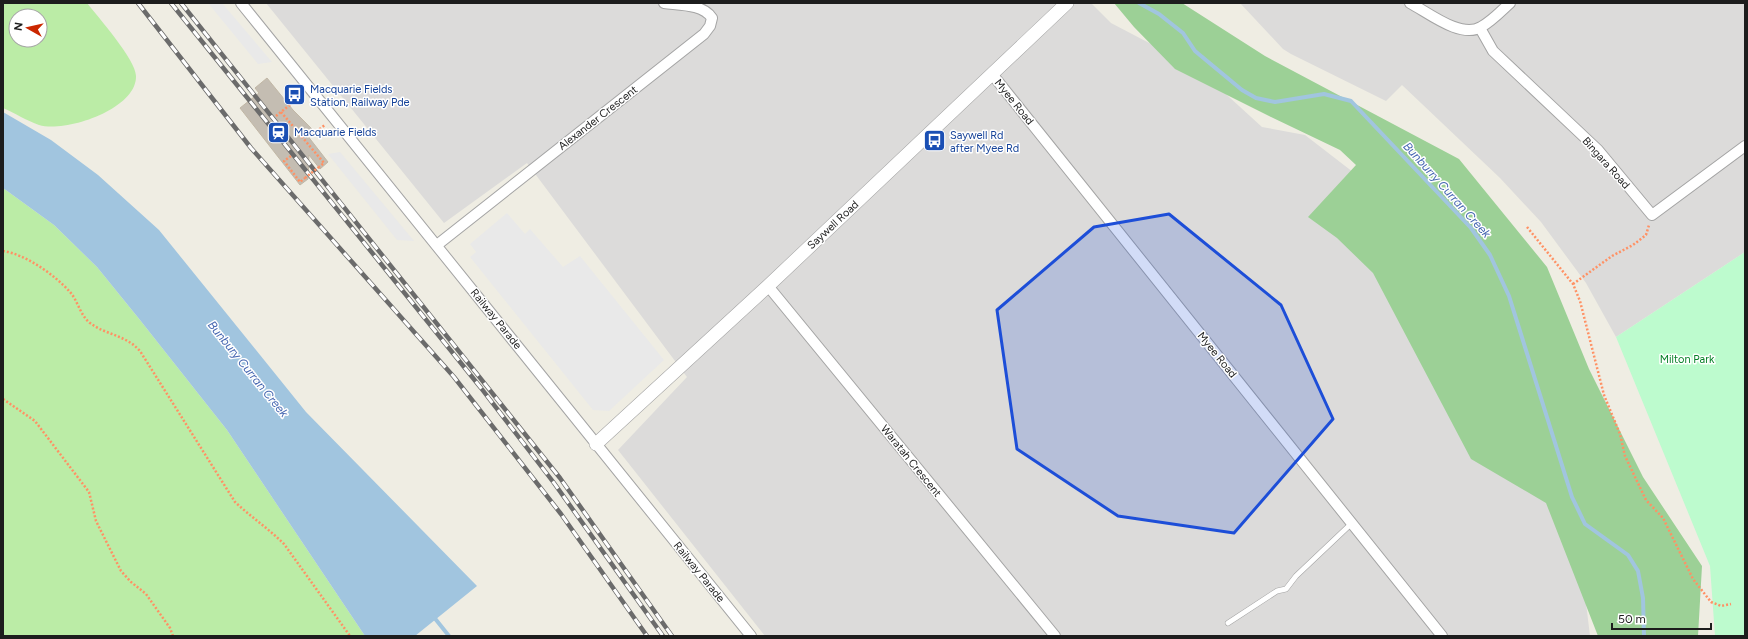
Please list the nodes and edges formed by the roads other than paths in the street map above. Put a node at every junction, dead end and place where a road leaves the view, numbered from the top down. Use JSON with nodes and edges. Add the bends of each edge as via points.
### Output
{"nodes":[{"id":1,"x":241,"y":3,"type":"edge"},
{"id":2,"x":664,"y":3,"type":"edge"},
{"id":3,"x":1067,"y":3,"type":"edge"},
{"id":4,"x":1410,"y":3,"type":"edge"},
{"id":5,"x":1510,"y":3,"type":"edge"},
{"id":6,"x":1480,"y":28,"type":"junction"},
{"id":7,"x":992,"y":74,"type":"junction"},
{"id":8,"x":1745,"y":146,"type":"edge"},
{"id":9,"x":437,"y":245,"type":"junction"},
{"id":10,"x":768,"y":286,"type":"junction"},
{"id":11,"x":596,"y":444,"type":"junction"},
{"id":12,"x":1352,"y":524,"type":"junction"},
{"id":13,"x":1228,"y":623,"type":"dead end"},
{"id":14,"x":751,"y":636,"type":"edge"},
{"id":15,"x":1055,"y":636,"type":"edge"},
{"id":16,"x":1442,"y":636,"type":"edge"}],
"edges":[{"from":1,"to":9,"type":"street","name":"Railway Parade"},
{"from":2,"to":9,"type":"street","name":"Alexander Crescent","via":[[708,11],[712,18],[710,26],[704,34]]},
{"from":3,"to":7,"type":"street","name":"Saywell Road"},
{"from":4,"to":6,"type":"street","via":[[1455,28],[1467,32]]},
{"from":5,"to":6,"type":"street"},
{"from":6,"to":8,"type":"street","name":"Bingara Road","via":[[1493,51],[1598,150],[1652,215]]},
{"from":7,"to":10,"type":"street","name":"Saywell Road"},
{"from":7,"to":12,"type":"street","name":"Myee Road"},
{"from":9,"to":11,"type":"street","name":"Railway Parade"},
{"from":10,"to":11,"type":"street","name":"Saywell Road"},
{"from":10,"to":15,"type":"street","name":"Waratah Crescent"},
{"from":11,"to":14,"type":"street","name":"Railway Parade"},
{"from":12,"to":13,"type":"lane","via":[[1296,576],[1286,589],[1277,591]]},
{"from":12,"to":16,"type":"street","name":"Myee Road"}]}
